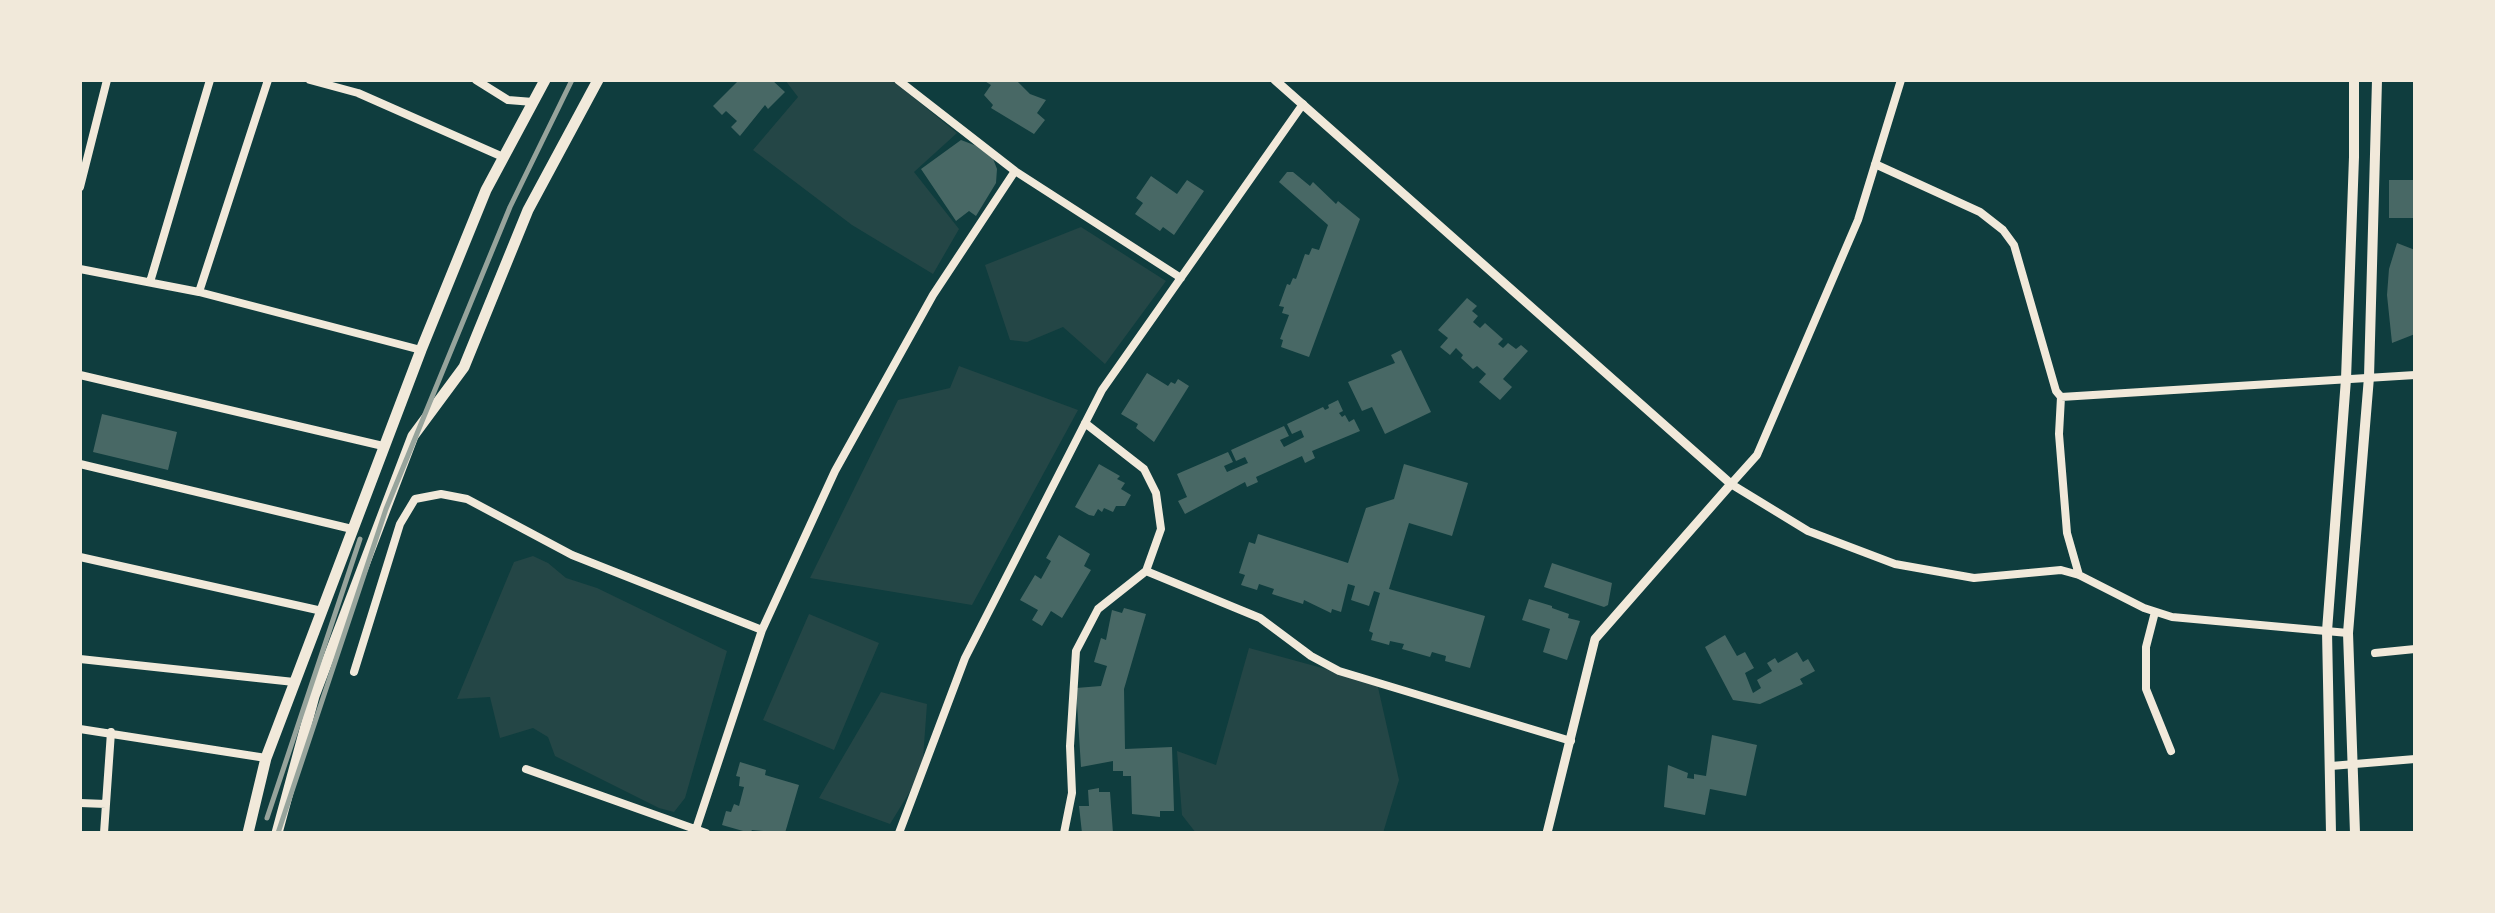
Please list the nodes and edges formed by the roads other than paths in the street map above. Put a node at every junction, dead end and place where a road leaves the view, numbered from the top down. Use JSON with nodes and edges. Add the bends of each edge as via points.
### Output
{"nodes":[{"id":1,"x":107,"y":80,"type":"edge"},
{"id":2,"x":210,"y":80,"type":"edge"},
{"id":3,"x":268,"y":80,"type":"edge"},
{"id":4,"x":310,"y":80,"type":"edge"},
{"id":5,"x":476,"y":80,"type":"edge"},
{"id":6,"x":546,"y":80,"type":"edge"},
{"id":7,"x":598,"y":80,"type":"edge"},
{"id":8,"x":898,"y":80,"type":"edge"},
{"id":9,"x":1275,"y":80,"type":"edge"},
{"id":10,"x":1902,"y":80,"type":"edge"},
{"id":11,"x":2354,"y":80,"type":"edge"},
{"id":12,"x":2377,"y":80,"type":"edge"},
{"id":13,"x":533,"y":102,"type":"junction"},
{"id":14,"x":1303,"y":104,"type":"junction"},
{"id":15,"x":503,"y":158,"type":"junction"},
{"id":16,"x":1876,"y":164,"type":"junction"},
{"id":17,"x":1015,"y":171,"type":"junction"},
{"id":18,"x":80,"y":186,"type":"edge"},
{"id":19,"x":80,"y":268,"type":"edge"},
{"id":20,"x":1180,"y":278,"type":"junction"},
{"id":21,"x":150,"y":282,"type":"junction"},
{"id":22,"x":198,"y":292,"type":"junction"},
{"id":23,"x":421,"y":350,"type":"junction"},
{"id":24,"x":80,"y":375,"type":"edge"},
{"id":25,"x":2415,"y":375,"type":"edge"},
{"id":26,"x":2369,"y":376,"type":"junction"},
{"id":27,"x":2346,"y":378,"type":"junction"},
{"id":28,"x":2061,"y":397,"type":"junction"},
{"id":29,"x":1085,"y":423,"type":"junction"},
{"id":30,"x":384,"y":446,"type":"junction"},
{"id":31,"x":80,"y":464,"type":"edge"},
{"id":32,"x":1731,"y":484,"type":"junction"},
{"id":33,"x":352,"y":529,"type":"junction"},
{"id":34,"x":80,"y":558,"type":"edge"},
{"id":35,"x":1146,"y":571,"type":"junction"},
{"id":36,"x":2079,"y":575,"type":"junction"},
{"id":37,"x":322,"y":612,"type":"junction"},
{"id":38,"x":2156,"y":612,"type":"junction"},
{"id":39,"x":762,"y":630,"type":"junction"},
{"id":40,"x":2327,"y":631,"type":"junction"},
{"id":41,"x":2348,"y":633,"type":"junction"},
{"id":42,"x":2415,"y":649,"type":"edge"},
{"id":43,"x":2375,"y":653,"type":"dead end"},
{"id":44,"x":80,"y":659,"type":"edge"},
{"id":45,"x":354,"y":672,"type":"dead end"},
{"id":46,"x":294,"y":682,"type":"junction"},
{"id":47,"x":80,"y":730,"type":"edge"},
{"id":48,"x":111,"y":732,"type":"junction"},
{"id":49,"x":1571,"y":740,"type":"junction"},
{"id":50,"x":2170,"y":752,"type":"dead end"},
{"id":51,"x":266,"y":758,"type":"junction"},
{"id":52,"x":2415,"y":759,"type":"edge"},
{"id":53,"x":2355,"y":765,"type":"junction"},
{"id":54,"x":2331,"y":766,"type":"junction"},
{"id":55,"x":526,"y":769,"type":"dead end"},
{"id":56,"x":80,"y":803,"type":"edge"},
{"id":57,"x":106,"y":804,"type":"junction"},
{"id":58,"x":696,"y":830,"type":"junction"},
{"id":59,"x":104,"y":833,"type":"edge"},
{"id":60,"x":248,"y":833,"type":"edge"},
{"id":61,"x":277,"y":833,"type":"edge"},
{"id":62,"x":706,"y":833,"type":"edge"},
{"id":63,"x":899,"y":833,"type":"edge"},
{"id":64,"x":1064,"y":833,"type":"edge"},
{"id":65,"x":1547,"y":833,"type":"edge"},
{"id":66,"x":2331,"y":833,"type":"edge"},
{"id":67,"x":2355,"y":833,"type":"edge"}],
"edges":[{"from":1,"to":18,"type":"street"},
{"from":2,"to":21,"type":"street"},
{"from":3,"to":22,"type":"street"},
{"from":4,"to":15,"type":"street","via":[[358,93]]},
{"from":5,"to":13,"type":"street","via":[[508,100]]},
{"from":6,"to":13,"type":"main road"},
{"from":7,"to":61,"type":"main road","via":[[528,210],[464,366],[413,436],[314,696]]},
{"from":8,"to":17,"type":"street"},
{"from":9,"to":14,"type":"street"},
{"from":10,"to":16,"type":"street"},
{"from":11,"to":27,"type":"main road"},
{"from":12,"to":26,"type":"main road"},
{"from":13,"to":15,"type":"main road"},
{"from":14,"to":20,"type":"street"},
{"from":14,"to":32,"type":"street"},
{"from":15,"to":23,"type":"main road"},
{"from":16,"to":28,"type":"street","via":[[1980,212],[2003,230],[2014,246]]},
{"from":16,"to":32,"type":"street","via":[[1757,455]]},
{"from":17,"to":20,"type":"street"},
{"from":17,"to":39,"type":"street","via":[[933,296],[844,455]]},
{"from":19,"to":21,"type":"street"},
{"from":20,"to":29,"type":"street"},
{"from":21,"to":22,"type":"street"},
{"from":22,"to":23,"type":"street"},
{"from":23,"to":30,"type":"main road"},
{"from":24,"to":30,"type":"street"},
{"from":25,"to":26,"type":"street"},
{"from":26,"to":27,"type":"street"},
{"from":26,"to":41,"type":"main road"},
{"from":27,"to":28,"type":"street"},
{"from":27,"to":40,"type":"main road"},
{"from":28,"to":36,"type":"street","via":[[2067,533]]},
{"from":29,"to":35,"type":"street","via":[[1144,469],[1156,494],[1161,529]]},
{"from":29,"to":63,"type":"street","via":[[965,658]]},
{"from":30,"to":33,"type":"main road"},
{"from":31,"to":33,"type":"street"},
{"from":32,"to":36,"type":"street","via":[[1808,532],[1895,564],[1974,578],[2047,570]]},
{"from":32,"to":49,"type":"street","via":[[1595,640]]},
{"from":33,"to":37,"type":"main road"},
{"from":34,"to":37,"type":"street"},
{"from":35,"to":49,"type":"street","via":[[1260,618],[1340,672]]},
{"from":35,"to":64,"type":"street","via":[[1098,609],[1076,651],[1072,793]]},
{"from":36,"to":38,"type":"street"},
{"from":37,"to":46,"type":"main road"},
{"from":38,"to":40,"type":"street"},
{"from":38,"to":50,"type":"street","via":[[2146,647],[2146,689]]},
{"from":39,"to":45,"type":"street","via":[[572,555],[466,498],[441,494],[416,500],[400,524]]},
{"from":39,"to":58,"type":"street"},
{"from":40,"to":41,"type":"street"},
{"from":40,"to":54,"type":"main road"},
{"from":41,"to":53,"type":"main road"},
{"from":42,"to":43,"type":"street"},
{"from":44,"to":46,"type":"street"},
{"from":46,"to":51,"type":"main road"},
{"from":47,"to":48,"type":"street"},
{"from":48,"to":51,"type":"street"},
{"from":48,"to":57,"type":"street"},
{"from":49,"to":65,"type":"street"},
{"from":51,"to":60,"type":"main road"},
{"from":52,"to":53,"type":"street"},
{"from":53,"to":54,"type":"street"},
{"from":53,"to":67,"type":"main road"},
{"from":54,"to":66,"type":"main road"},
{"from":55,"to":58,"type":"street"},
{"from":56,"to":57,"type":"street"},
{"from":57,"to":59,"type":"street"},
{"from":58,"to":62,"type":"street"}]}
